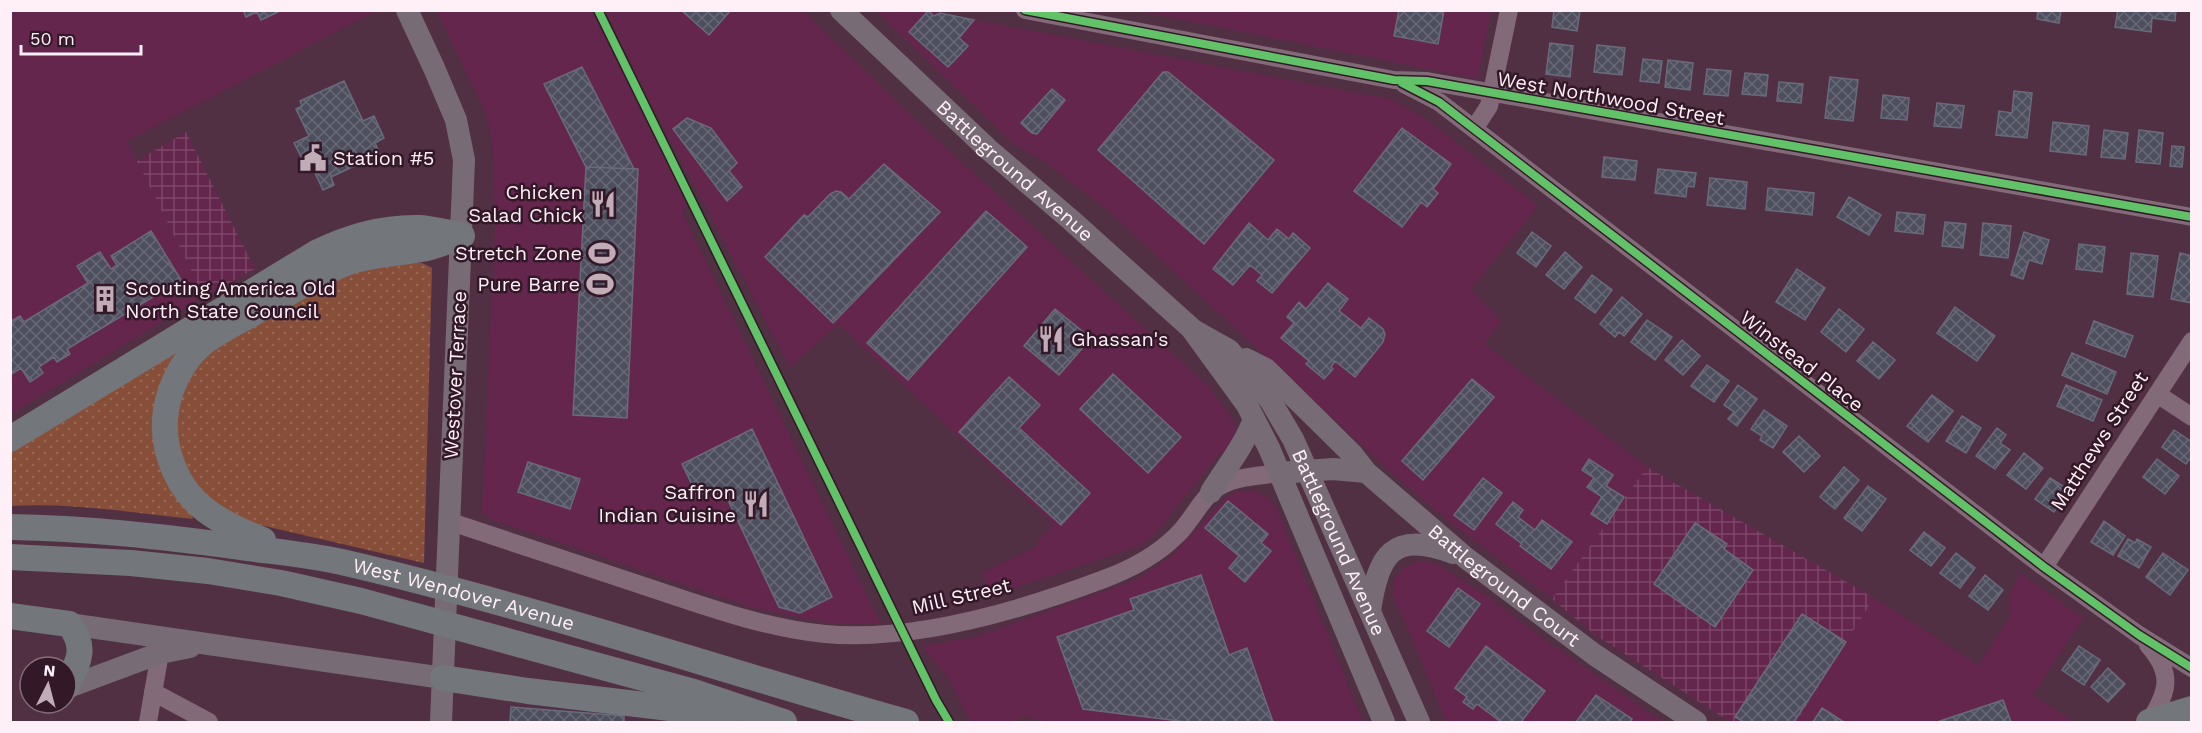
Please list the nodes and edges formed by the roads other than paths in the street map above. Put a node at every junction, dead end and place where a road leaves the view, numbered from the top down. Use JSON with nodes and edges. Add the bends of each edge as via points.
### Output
{"nodes":[{"id":1,"x":406,"y":10,"type":"edge"},
{"id":2,"x":841,"y":10,"type":"edge"},
{"id":3,"x":1025,"y":10,"type":"edge"},
{"id":4,"x":1509,"y":10,"type":"edge"},
{"id":5,"x":1394,"y":80,"type":"junction"},
{"id":6,"x":1493,"y":94,"type":"junction"},
{"id":7,"x":1474,"y":129,"type":"junction"},
{"id":8,"x":2192,"y":217,"type":"edge"},
{"id":9,"x":462,"y":236,"type":"junction"},
{"id":10,"x":1191,"y":328,"type":"junction"},
{"id":11,"x":2192,"y":341,"type":"edge"},
{"id":12,"x":1229,"y":350,"type":"junction"},
{"id":13,"x":2157,"y":394,"type":"junction"},
{"id":14,"x":2192,"y":417,"type":"edge"},
{"id":15,"x":1254,"y":420,"type":"junction"},
{"id":16,"x":10,"y":439,"type":"edge"},
{"id":17,"x":1307,"y":470,"type":"junction"},
{"id":18,"x":1366,"y":472,"type":"junction"},
{"id":19,"x":1279,"y":473,"type":"junction"},
{"id":20,"x":1211,"y":492,"type":"junction"},
{"id":21,"x":448,"y":521,"type":"junction"},
{"id":22,"x":10,"y":527,"type":"edge"},
{"id":23,"x":294,"y":553,"type":"junction"},
{"id":24,"x":10,"y":557,"type":"edge"},
{"id":25,"x":1466,"y":558,"type":"junction"},
{"id":26,"x":2044,"y":567,"type":"junction"},
{"id":27,"x":1370,"y":611,"type":"junction"},
{"id":28,"x":10,"y":616,"type":"edge"},
{"id":29,"x":69,"y":624,"type":"junction"},
{"id":30,"x":2139,"y":635,"type":"junction"},
{"id":31,"x":208,"y":644,"type":"junction"},
{"id":32,"x":160,"y":653,"type":"junction"},
{"id":33,"x":78,"y":658,"type":"edge"},
{"id":34,"x":2192,"y":668,"type":"edge"},
{"id":35,"x":443,"y":678,"type":"junction"},
{"id":36,"x":78,"y":684,"type":"edge"},
{"id":37,"x":153,"y":693,"type":"junction"},
{"id":38,"x":2192,"y":709,"type":"edge"},
{"id":39,"x":783,"y":722,"type":"edge"},
{"id":40,"x":148,"y":723,"type":"edge"},
{"id":41,"x":209,"y":723,"type":"edge"},
{"id":42,"x":441,"y":723,"type":"edge"},
{"id":43,"x":906,"y":723,"type":"edge"},
{"id":44,"x":1384,"y":723,"type":"edge"},
{"id":45,"x":1419,"y":723,"type":"edge"},
{"id":46,"x":1696,"y":723,"type":"edge"},
{"id":47,"x":2149,"y":723,"type":"edge"}],
"edges":[{"from":1,"to":9,"type":"main road","name":"Westover Terrace","via":[[456,120],[464,160]]},
{"from":2,"to":10,"type":"main road","name":"Battleground Avenue","via":[[988,149]]},
{"from":3,"to":5,"type":"street","name":"West Northwood Street"},
{"from":4,"to":6,"type":"street"},
{"from":5,"to":6,"type":"street","name":"West Northwood Street","via":[[1427,81]]},
{"from":5,"to":7,"type":"street","name":"Winstead Place","via":[[1439,102]]},
{"from":6,"to":7,"type":"street"},
{"from":6,"to":8,"type":"street","name":"West Northwood Street"},
{"from":7,"to":26,"type":"street","name":"Winstead Place"},
{"from":9,"to":16,"type":"highway","via":[[420,228],[379,231],[336,243]]},
{"from":9,"to":21,"type":"main road","name":"Westover Terrace"},
{"from":9,"to":23,"type":"highway","via":[[428,248],[379,254],[336,267],[203,343],[179,372],[169,394],[165,421],[171,464],[182,485],[205,512],[232,528]]},
{"from":10,"to":12,"type":"main road","name":"Battleground Avenue"},
{"from":10,"to":15,"type":"main road","name":"Battleground Avenue"},
{"from":11,"to":13,"type":"street","name":"Matthews Street"},
{"from":12,"to":17,"type":"main road","name":"Battleground Avenue","via":[[1270,400]]},
{"from":12,"to":18,"type":"main road","name":"Battleground Court","via":[[1266,369]]},
{"from":13,"to":14,"type":"street"},
{"from":13,"to":26,"type":"street","name":"Matthews Street"},
{"from":15,"to":19,"type":"main road","name":"Battleground Avenue"},
{"from":15,"to":20,"type":"main road","via":[[1242,448]]},
{"from":17,"to":18,"type":"main road"},
{"from":17,"to":19,"type":"main road"},
{"from":17,"to":27,"type":"main road","name":"Battleground Avenue"},
{"from":18,"to":25,"type":"main road","name":"Battleground Court"},
{"from":19,"to":20,"type":"street","name":"Mill Street","via":[[1239,479]]},
{"from":19,"to":44,"type":"main road","name":"Battleground Avenue"},
{"from":20,"to":21,"type":"street","name":"Mill Street","via":[[1178,535],[1149,560],[1104,579],[978,618],[889,634],[826,634],[728,614]]},
{"from":21,"to":35,"type":"main road","name":"Westover Terrace"},
{"from":22,"to":23,"type":"highway","name":"West Wendover Avenue","via":[[110,532]]},
{"from":23,"to":43,"type":"highway","name":"West Wendover Avenue","via":[[482,598]]},
{"from":24,"to":39,"type":"highway","name":"West Wendover Avenue","via":[[208,571],[316,591],[694,692]]},
{"from":25,"to":27,"type":"main road","via":[[1424,544],[1397,549],[1380,566]]},
{"from":25,"to":46,"type":"main road","name":"Battleground Court","via":[[1595,655]]},
{"from":26,"to":30,"type":"street","name":"Winstead Place"},
{"from":27,"to":45,"type":"main road","name":"Battleground Avenue"},
{"from":28,"to":29,"type":"highway"},
{"from":29,"to":31,"type":"main road"},
{"from":29,"to":33,"type":"highway","via":[[78,637]]},
{"from":30,"to":34,"type":"street","name":"Winstead Place"},
{"from":30,"to":47,"type":"street","name":"Winstead Place","via":[[2158,656],[2165,675],[2164,696]]},
{"from":31,"to":32,"type":"main road"},
{"from":31,"to":35,"type":"main road"},
{"from":32,"to":36,"type":"main road"},
{"from":32,"to":37,"type":"street"},
{"from":35,"to":39,"type":"highway"},
{"from":35,"to":42,"type":"main road","name":"Westover Terrace"},
{"from":37,"to":40,"type":"street"},
{"from":37,"to":41,"type":"street"},
{"from":38,"to":47,"type":"highway"}]}
